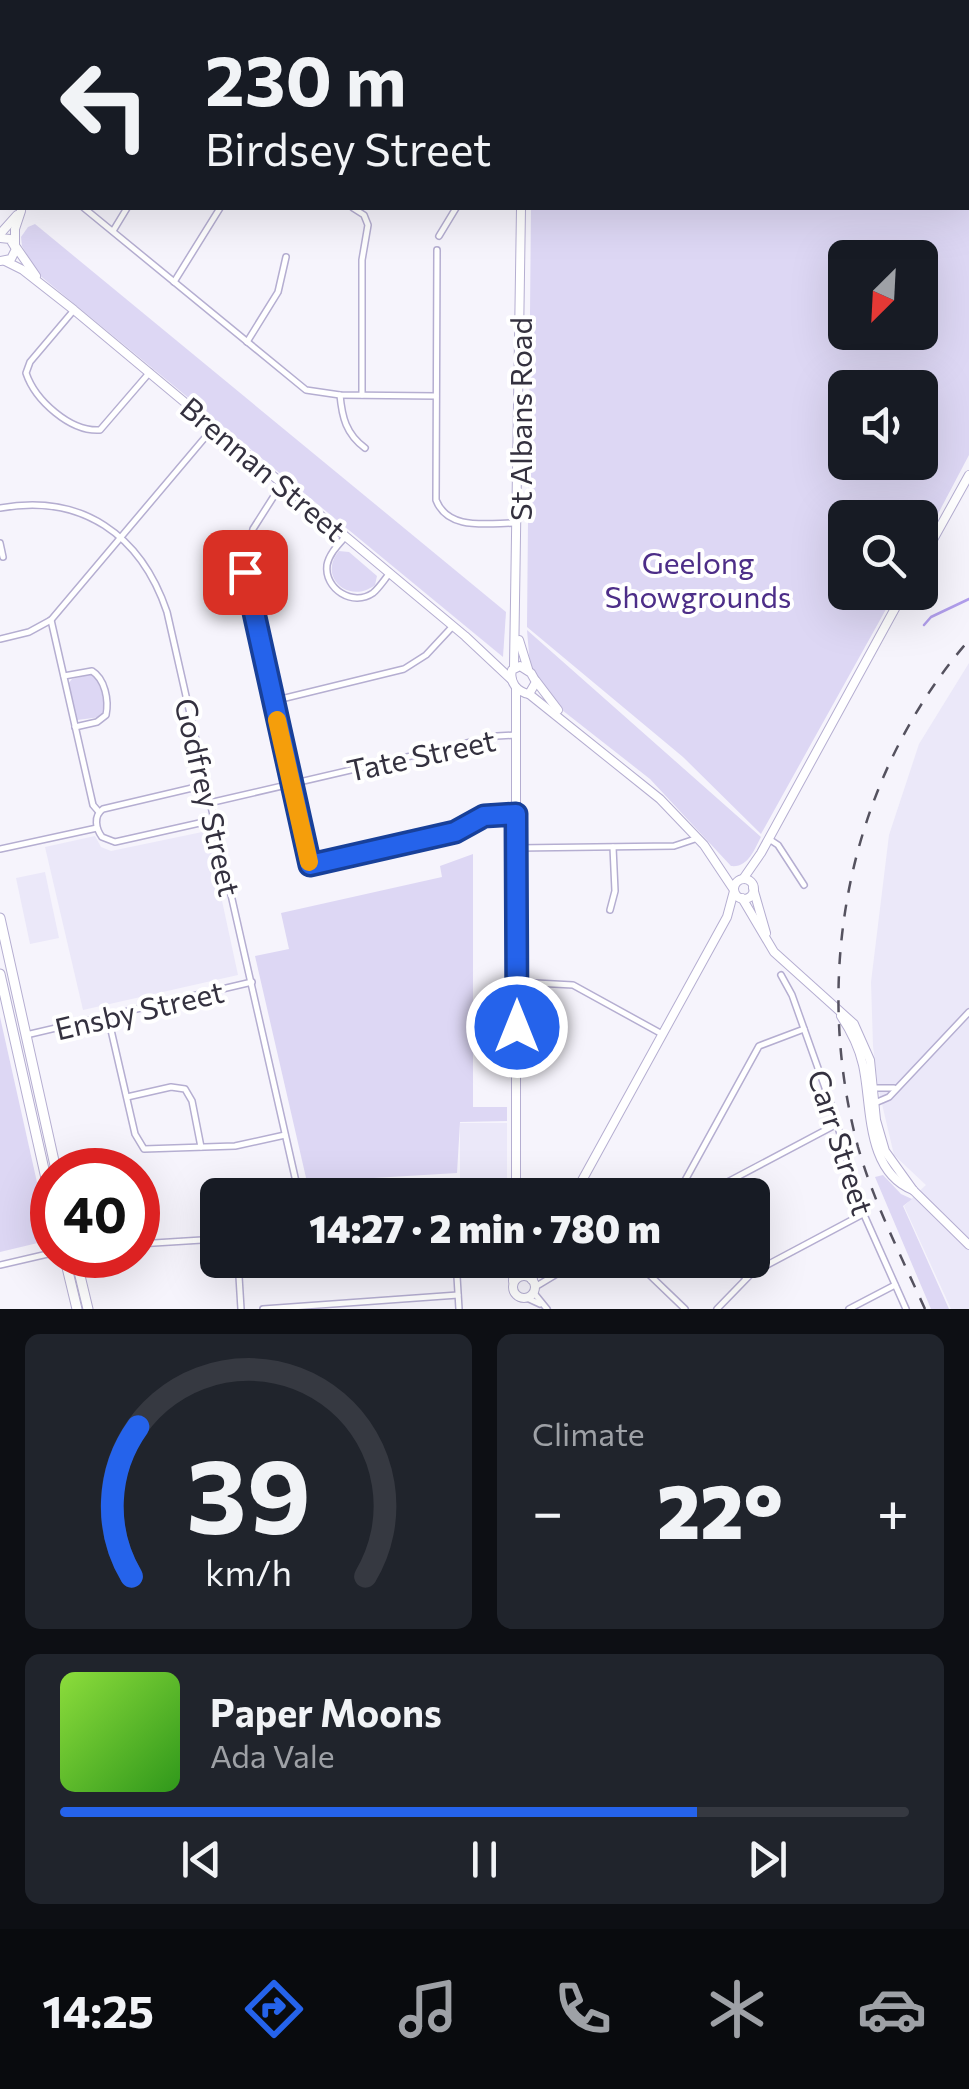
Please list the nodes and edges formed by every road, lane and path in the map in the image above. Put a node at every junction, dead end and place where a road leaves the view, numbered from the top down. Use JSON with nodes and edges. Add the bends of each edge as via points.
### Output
{"nodes":[{"id":1,"x":21,"y":210,"type":"edge"},
{"id":2,"x":22,"y":210,"type":"edge"},
{"id":3,"x":86,"y":210,"type":"edge"},
{"id":4,"x":127,"y":210,"type":"edge"},
{"id":5,"x":219,"y":210,"type":"edge"},
{"id":6,"x":357,"y":210,"type":"edge"},
{"id":7,"x":455,"y":210,"type":"edge"},
{"id":8,"x":520,"y":210,"type":"edge"},
{"id":9,"x":112,"y":231,"type":"junction"},
{"id":10,"x":0,"y":236,"type":"edge"},
{"id":11,"x":438,"y":236,"type":"dead end"},
{"id":12,"x":15,"y":246,"type":"junction"},
{"id":13,"x":437,"y":250,"type":"dead end"},
{"id":14,"x":286,"y":256,"type":"dead end"},
{"id":15,"x":2,"y":262,"type":"edge"},
{"id":16,"x":174,"y":282,"type":"junction"},
{"id":17,"x":42,"y":284,"type":"junction"},
{"id":18,"x":74,"y":310,"type":"junction"},
{"id":19,"x":246,"y":342,"type":"junction"},
{"id":20,"x":150,"y":372,"type":"junction"},
{"id":21,"x":340,"y":394,"type":"junction"},
{"id":22,"x":362,"y":395,"type":"junction"},
{"id":23,"x":436,"y":396,"type":"junction"},
{"id":24,"x":214,"y":426,"type":"junction"},
{"id":25,"x":364,"y":448,"type":"dead end"},
{"id":26,"x":969,"y":475,"type":"edge"},
{"id":27,"x":283,"y":483,"type":"junction"},
{"id":28,"x":0,"y":508,"type":"edge"},
{"id":29,"x":518,"y":523,"type":"junction"},
{"id":30,"x":938,"y":531,"type":"edge"},
{"id":31,"x":346,"y":536,"type":"junction"},
{"id":32,"x":122,"y":538,"type":"junction"},
{"id":33,"x":0,"y":542,"type":"edge"},
{"id":34,"x":4,"y":557,"type":"dead end"},
{"id":35,"x":390,"y":574,"type":"junction"},
{"id":36,"x":894,"y":610,"type":"edge"},
{"id":37,"x":51,"y":620,"type":"junction"},
{"id":38,"x":452,"y":626,"type":"junction"},
{"id":39,"x":516,"y":631,"type":"junction"},
{"id":40,"x":0,"y":639,"type":"edge"},
{"id":41,"x":486,"y":654,"type":"junction"},
{"id":42,"x":514,"y":667,"type":"junction"},
{"id":43,"x":532,"y":675,"type":"junction"},
{"id":44,"x":64,"y":676,"type":"junction"},
{"id":45,"x":514,"y":684,"type":"junction"},
{"id":46,"x":529,"y":694,"type":"junction"},
{"id":47,"x":273,"y":701,"type":"junction"},
{"id":48,"x":516,"y":721,"type":"junction"},
{"id":49,"x":571,"y":725,"type":"junction"},
{"id":50,"x":75,"y":727,"type":"junction"},
{"id":51,"x":516,"y":735,"type":"junction"},
{"id":52,"x":291,"y":783,"type":"junction"},
{"id":53,"x":205,"y":785,"type":"junction"},
{"id":54,"x":209,"y":802,"type":"junction"},
{"id":55,"x":99,"y":812,"type":"junction"},
{"id":56,"x":516,"y":814,"type":"junction"},
{"id":57,"x":213,"y":820,"type":"junction"},
{"id":58,"x":98,"y":828,"type":"junction"},
{"id":59,"x":698,"y":838,"type":"junction"},
{"id":60,"x":769,"y":839,"type":"junction"},
{"id":61,"x":613,"y":847,"type":"junction"},
{"id":62,"x":516,"y":848,"type":"junction"},
{"id":63,"x":0,"y":849,"type":"edge"},
{"id":64,"x":714,"y":858,"type":"junction"},
{"id":65,"x":748,"y":882,"type":"junction"},
{"id":66,"x":804,"y":885,"type":"dead end"},
{"id":67,"x":738,"y":894,"type":"junction"},
{"id":68,"x":610,"y":910,"type":"dead end"},
{"id":69,"x":0,"y":918,"type":"edge"},
{"id":70,"x":784,"y":962,"type":"junction"},
{"id":71,"x":0,"y":974,"type":"edge"},
{"id":72,"x":781,"y":975,"type":"dead end"},
{"id":73,"x":252,"y":982,"type":"junction"},
{"id":74,"x":517,"y":982,"type":"junction"},
{"id":75,"x":969,"y":1012,"type":"edge"},
{"id":76,"x":108,"y":1017,"type":"junction"},
{"id":77,"x":804,"y":1029,"type":"junction"},
{"id":78,"x":662,"y":1034,"type":"junction"},
{"id":79,"x":26,"y":1035,"type":"junction"},
{"id":80,"x":896,"y":1086,"type":"junction"},
{"id":81,"x":871,"y":1096,"type":"junction"},
{"id":82,"x":127,"y":1097,"type":"junction"},
{"id":83,"x":838,"y":1124,"type":"junction"},
{"id":84,"x":285,"y":1135,"type":"junction"},
{"id":85,"x":39,"y":1148,"type":"edge"},
{"id":86,"x":51,"y":1148,"type":"edge"},
{"id":87,"x":201,"y":1148,"type":"junction"},
{"id":88,"x":295,"y":1178,"type":"edge"},
{"id":89,"x":516,"y":1178,"type":"edge"},
{"id":90,"x":583,"y":1178,"type":"edge"},
{"id":91,"x":686,"y":1178,"type":"edge"},
{"id":92,"x":735,"y":1178,"type":"edge"},
{"id":93,"x":864,"y":1214,"type":"junction"},
{"id":94,"x":200,"y":1239,"type":"edge"},
{"id":95,"x":160,"y":1242,"type":"edge"},
{"id":96,"x":969,"y":1244,"type":"edge"},
{"id":97,"x":30,"y":1258,"type":"edge"},
{"id":98,"x":0,"y":1265,"type":"edge"},
{"id":99,"x":770,"y":1265,"type":"edge"},
{"id":100,"x":70,"y":1278,"type":"edge"},
{"id":101,"x":81,"y":1278,"type":"edge"},
{"id":102,"x":239,"y":1278,"type":"edge"},
{"id":103,"x":457,"y":1278,"type":"edge"},
{"id":104,"x":514,"y":1278,"type":"edge"},
{"id":105,"x":526,"y":1278,"type":"edge"},
{"id":106,"x":532,"y":1278,"type":"edge"},
{"id":107,"x":546,"y":1278,"type":"edge"},
{"id":108,"x":653,"y":1278,"type":"edge"},
{"id":109,"x":746,"y":1278,"type":"edge"},
{"id":110,"x":894,"y":1285,"type":"junction"},
{"id":111,"x":530,"y":1286,"type":"junction"},
{"id":112,"x":513,"y":1288,"type":"junction"},
{"id":113,"x":458,"y":1296,"type":"junction"},
{"id":114,"x":545,"y":1307,"type":"edge"},
{"id":115,"x":518,"y":1308,"type":"edge"},
{"id":116,"x":77,"y":1309,"type":"edge"},
{"id":117,"x":88,"y":1309,"type":"edge"},
{"id":118,"x":240,"y":1309,"type":"edge"},
{"id":119,"x":263,"y":1309,"type":"edge"},
{"id":120,"x":459,"y":1309,"type":"edge"},
{"id":121,"x":685,"y":1309,"type":"edge"},
{"id":122,"x":717,"y":1309,"type":"edge"},
{"id":123,"x":849,"y":1309,"type":"edge"},
{"id":124,"x":906,"y":1309,"type":"edge"}],
"edges":[{"from":1,"to":10,"type":"street"},
{"from":2,"to":12,"type":"street"},
{"from":3,"to":9,"type":"street"},
{"from":4,"to":9,"type":"street"},
{"from":5,"to":16,"type":"street"},
{"from":6,"to":22,"type":"street","via":[[368,226]]},
{"from":7,"to":11,"type":"street"},
{"from":8,"to":29,"type":"street","name":"St Albans Road"},
{"from":9,"to":16,"type":"street"},
{"from":10,"to":12,"type":"street"},
{"from":12,"to":15,"type":"street","via":[[13,258]]},
{"from":12,"to":17,"type":"street","name":"Brennan Street"},
{"from":13,"to":23,"type":"street"},
{"from":14,"to":19,"type":"street","via":[[278,292]]},
{"from":15,"to":17,"type":"street","name":"Brennan Street"},
{"from":16,"to":19,"type":"street"},
{"from":17,"to":18,"type":"street","name":"Brennan Street"},
{"from":18,"to":20,"type":"street","name":"Brennan Street"},
{"from":18,"to":20,"type":"street","via":[[26,373],[53,410],[80,427],[100,430]]},
{"from":19,"to":21,"type":"street","via":[[306,390]]},
{"from":20,"to":24,"type":"street","name":"Brennan Street"},
{"from":21,"to":22,"type":"street"},
{"from":21,"to":25,"type":"street","via":[[345,425]]},
{"from":22,"to":23,"type":"street"},
{"from":23,"to":29,"type":"street","via":[[435,488],[442,512],[458,522]]},
{"from":24,"to":27,"type":"street","name":"Brennan Street"},
{"from":24,"to":32,"type":"street"},
{"from":26,"to":30,"type":"street"},
{"from":27,"to":31,"type":"street","name":"Brennan Street"},
{"from":27,"to":47,"type":"street","via":[[253,529],[245,572]]},
{"from":28,"to":32,"type":"street","name":"Godfrey Street","via":[[61,507]]},
{"from":29,"to":39,"type":"street","name":"St Albans Road"},
{"from":31,"to":35,"type":"street","name":"Brennan Street"},
{"from":31,"to":35,"type":"street","via":[[326,569],[340,593],[365,597]]},
{"from":32,"to":37,"type":"street"},
{"from":32,"to":53,"type":"street","name":"Godfrey Street","via":[[160,591]]},
{"from":33,"to":34,"type":"street"},
{"from":35,"to":38,"type":"street","name":"Brennan Street"},
{"from":36,"to":60,"type":"street"},
{"from":37,"to":40,"type":"street"},
{"from":37,"to":44,"type":"street"},
{"from":38,"to":41,"type":"street","name":"Brennan Street"},
{"from":38,"to":47,"type":"street","via":[[404,669]]},
{"from":39,"to":42,"type":"street","name":"St Albans Road"},
{"from":39,"to":43,"type":"street","name":"St Albans Road"},
{"from":41,"to":42,"type":"street","name":"Brennan Street"},
{"from":41,"to":45,"type":"street","name":"Brennan Street"},
{"from":42,"to":43,"type":"street","name":"Brennan Street"},
{"from":42,"to":45,"type":"street","name":"St Albans Road"},
{"from":43,"to":46,"type":"street","via":[[536,685]]},
{"from":43,"to":49,"type":"street"},
{"from":44,"to":50,"type":"street"},
{"from":44,"to":50,"type":"street","via":[[92,671],[104,689],[106,715]]},
{"from":45,"to":46,"type":"street","name":"Brennan Street"},
{"from":45,"to":48,"type":"street"},
{"from":46,"to":48,"type":"street"},
{"from":46,"to":49,"type":"street"},
{"from":47,"to":52,"type":"street"},
{"from":48,"to":51,"type":"street"},
{"from":49,"to":59,"type":"street"},
{"from":50,"to":55,"type":"street"},
{"from":51,"to":52,"type":"street","name":"Tate Street"},
{"from":51,"to":56,"type":"street"},
{"from":52,"to":54,"type":"street","name":"Tate Street"},
{"from":52,"to":56,"type":"street","via":[[310,865],[455,832],[484,816]]},
{"from":53,"to":54,"type":"street","name":"Godfrey Street"},
{"from":53,"to":55,"type":"street"},
{"from":54,"to":57,"type":"street","name":"Godfrey Street"},
{"from":55,"to":58,"type":"street"},
{"from":56,"to":62,"type":"street"},
{"from":57,"to":58,"type":"street","via":[[115,842]]},
{"from":57,"to":73,"type":"street","name":"Godfrey Street"},
{"from":58,"to":63,"type":"street"},
{"from":59,"to":61,"type":"street"},
{"from":59,"to":64,"type":"street"},
{"from":60,"to":65,"type":"street"},
{"from":60,"to":66,"type":"street"},
{"from":61,"to":62,"type":"street"},
{"from":61,"to":68,"type":"street"},
{"from":62,"to":74,"type":"street"},
{"from":64,"to":65,"type":"street"},
{"from":64,"to":67,"type":"street"},
{"from":65,"to":67,"type":"street","via":[[737,882]]},
{"from":65,"to":67,"type":"street","via":[[750,896]]},
{"from":65,"to":70,"type":"street"},
{"from":67,"to":70,"type":"street"},
{"from":67,"to":78,"type":"street"},
{"from":69,"to":79,"type":"highway"},
{"from":70,"to":81,"type":"street","via":[[844,1020]]},
{"from":71,"to":85,"type":"highway"},
{"from":72,"to":77,"type":"street","name":"Carr Street"},
{"from":73,"to":76,"type":"street","name":"Ensby Street"},
{"from":73,"to":84,"type":"street","name":"Godfrey Street"},
{"from":74,"to":78,"type":"street","via":[[572,984]]},
{"from":74,"to":89,"type":"street"},
{"from":75,"to":80,"type":"street"},
{"from":76,"to":79,"type":"street","name":"Ensby Street"},
{"from":76,"to":82,"type":"street"},
{"from":77,"to":83,"type":"street","name":"Carr Street"},
{"from":77,"to":91,"type":"street","via":[[759,1046]]},
{"from":78,"to":90,"type":"street"},
{"from":79,"to":86,"type":"highway"},
{"from":80,"to":81,"type":"street"},
{"from":80,"to":81,"type":"street","via":[[886,1099]]},
{"from":81,"to":96,"type":"street","via":[[870,1124],[881,1156]]},
{"from":82,"to":87,"type":"street","via":[[142,1147]]},
{"from":82,"to":87,"type":"street","via":[[185,1089]]},
{"from":83,"to":92,"type":"street"},
{"from":83,"to":93,"type":"street","name":"Carr Street"},
{"from":84,"to":87,"type":"street"},
{"from":84,"to":88,"type":"street","name":"Godfrey Street"},
{"from":93,"to":99,"type":"street"},
{"from":93,"to":110,"type":"street","name":"Carr Street"},
{"from":94,"to":95,"type":"street"},
{"from":97,"to":98,"type":"street"},
{"from":100,"to":116,"type":"highway"},
{"from":101,"to":117,"type":"highway"},
{"from":102,"to":118,"type":"street"},
{"from":103,"to":113,"type":"street"},
{"from":104,"to":112,"type":"street"},
{"from":105,"to":111,"type":"street"},
{"from":106,"to":111,"type":"street"},
{"from":107,"to":111,"type":"street"},
{"from":108,"to":121,"type":"street"},
{"from":109,"to":122,"type":"street"},
{"from":110,"to":123,"type":"street"},
{"from":110,"to":124,"type":"street","name":"Carr Street"},
{"from":111,"to":112,"type":"street"},
{"from":111,"to":112,"type":"street","via":[[518,1278]]},
{"from":111,"to":114,"type":"street"},
{"from":111,"to":115,"type":"street"},
{"from":112,"to":115,"type":"street"},
{"from":113,"to":119,"type":"street"},
{"from":113,"to":120,"type":"street"}]}
